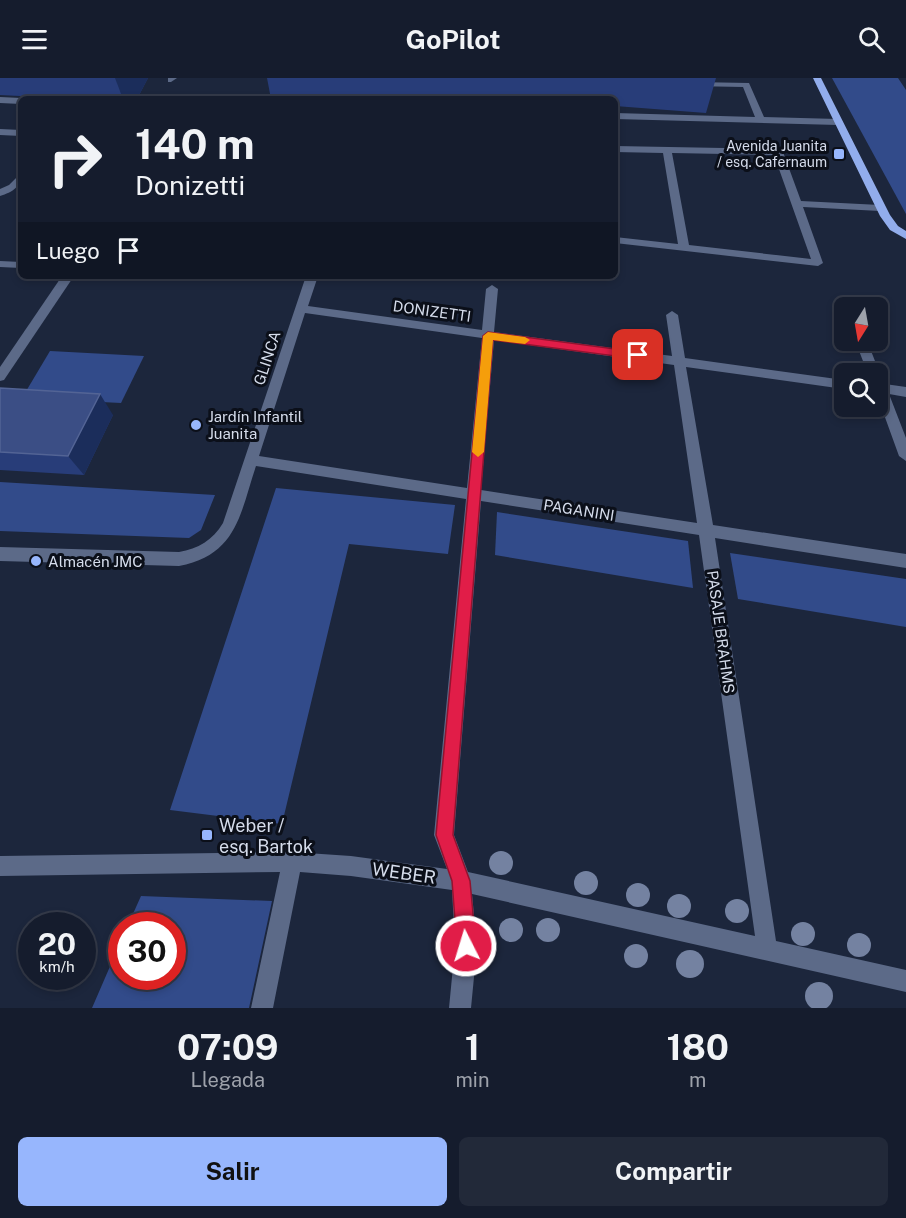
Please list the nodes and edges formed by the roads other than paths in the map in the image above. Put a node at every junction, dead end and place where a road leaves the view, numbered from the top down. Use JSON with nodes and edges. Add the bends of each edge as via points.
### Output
{"nodes":[{"id":1,"x":817,"y":78,"type":"edge"},
{"id":2,"x":686,"y":84,"type":"dead end"},
{"id":3,"x":0,"y":100,"type":"edge"},
{"id":4,"x":18,"y":101,"type":"edge"},
{"id":5,"x":618,"y":116,"type":"edge"},
{"id":6,"x":761,"y":120,"type":"junction"},
{"id":7,"x":838,"y":122,"type":"junction"},
{"id":8,"x":0,"y":132,"type":"edge"},
{"id":9,"x":18,"y":133,"type":"edge"},
{"id":10,"x":618,"y":149,"type":"edge"},
{"id":11,"x":667,"y":149,"type":"junction"},
{"id":12,"x":18,"y":180,"type":"edge"},
{"id":13,"x":2,"y":192,"type":"edge"},
{"id":14,"x":798,"y":204,"type":"junction"},
{"id":15,"x":880,"y":208,"type":"junction"},
{"id":16,"x":906,"y":236,"type":"edge"},
{"id":17,"x":618,"y":240,"type":"edge"},
{"id":18,"x":684,"y":248,"type":"junction"},
{"id":19,"x":0,"y":264,"type":"edge"},
{"id":20,"x":18,"y":265,"type":"edge"},
{"id":21,"x":66,"y":279,"type":"edge"},
{"id":22,"x":311,"y":279,"type":"edge"},
{"id":23,"x":492,"y":289,"type":"dead end"},
{"id":24,"x":301,"y":309,"type":"junction"},
{"id":25,"x":672,"y":315,"type":"dead end"},
{"id":26,"x":488,"y":336,"type":"junction"},
{"id":27,"x":680,"y":361,"type":"junction"},
{"id":28,"x":0,"y":376,"type":"edge"},
{"id":29,"x":834,"y":383,"type":"edge"},
{"id":30,"x":888,"y":388,"type":"edge"},
{"id":31,"x":906,"y":392,"type":"edge"},
{"id":32,"x":888,"y":411,"type":"edge"},
{"id":33,"x":906,"y":456,"type":"edge"},
{"id":34,"x":251,"y":460,"type":"junction"},
{"id":35,"x":474,"y":494,"type":"junction"},
{"id":36,"x":706,"y":530,"type":"junction"},
{"id":37,"x":0,"y":554,"type":"edge"},
{"id":38,"x":906,"y":561,"type":"edge"},
{"id":39,"x":292,"y":862,"type":"junction"},
{"id":40,"x":0,"y":866,"type":"edge"},
{"id":41,"x":461,"y":881,"type":"junction"},
{"id":42,"x":767,"y":950,"type":"junction"},
{"id":43,"x":906,"y":981,"type":"edge"},
{"id":44,"x":262,"y":1008,"type":"edge"},
{"id":45,"x":459,"y":1008,"type":"edge"}],
"edges":[{"from":1,"to":7,"type":"main road"},
{"from":2,"to":6,"type":"street","via":[[746,85]]},
{"from":3,"to":4,"type":"street"},
{"from":5,"to":6,"type":"street"},
{"from":6,"to":7,"type":"street"},
{"from":7,"to":15,"type":"main road"},
{"from":8,"to":9,"type":"street"},
{"from":10,"to":11,"type":"street"},
{"from":11,"to":14,"type":"street","via":[[778,152]]},
{"from":11,"to":18,"type":"street"},
{"from":12,"to":13,"type":"street"},
{"from":14,"to":15,"type":"street"},
{"from":14,"to":18,"type":"street","via":[[818,263]]},
{"from":15,"to":16,"type":"main road"},
{"from":17,"to":18,"type":"street"},
{"from":19,"to":20,"type":"street"},
{"from":21,"to":28,"type":"street"},
{"from":22,"to":24,"type":"street","name":"GLINCA"},
{"from":23,"to":26,"type":"street"},
{"from":24,"to":26,"type":"street","name":"DONIZETTI"},
{"from":24,"to":34,"type":"street","name":"GLINCA"},
{"from":25,"to":27,"type":"street","name":"PASAJE BRAHMS"},
{"from":26,"to":27,"type":"street","name":"DONIZETTI"},
{"from":26,"to":35,"type":"street"},
{"from":27,"to":29,"type":"street","name":"DONIZETTI"},
{"from":27,"to":36,"type":"street","name":"PASAJE BRAHMS"},
{"from":30,"to":31,"type":"street"},
{"from":32,"to":33,"type":"street"},
{"from":34,"to":35,"type":"street","name":"PAGANINI"},
{"from":34,"to":37,"type":"street","name":"GLINCA","via":[[226,532],[211,548],[190,558]]},
{"from":35,"to":36,"type":"street","name":"PAGANINI"},
{"from":35,"to":41,"type":"street","via":[[444,835]]},
{"from":36,"to":38,"type":"street","name":"PAGANINI"},
{"from":36,"to":42,"type":"street","name":"PASAJE BRAHMS"},
{"from":39,"to":40,"type":"street","name":"WEBER"},
{"from":39,"to":41,"type":"street","name":"WEBER"},
{"from":39,"to":44,"type":"street"},
{"from":41,"to":42,"type":"street","name":"WEBER"},
{"from":41,"to":45,"type":"street","via":[[466,946]]},
{"from":42,"to":43,"type":"street","name":"WEBER"}]}
